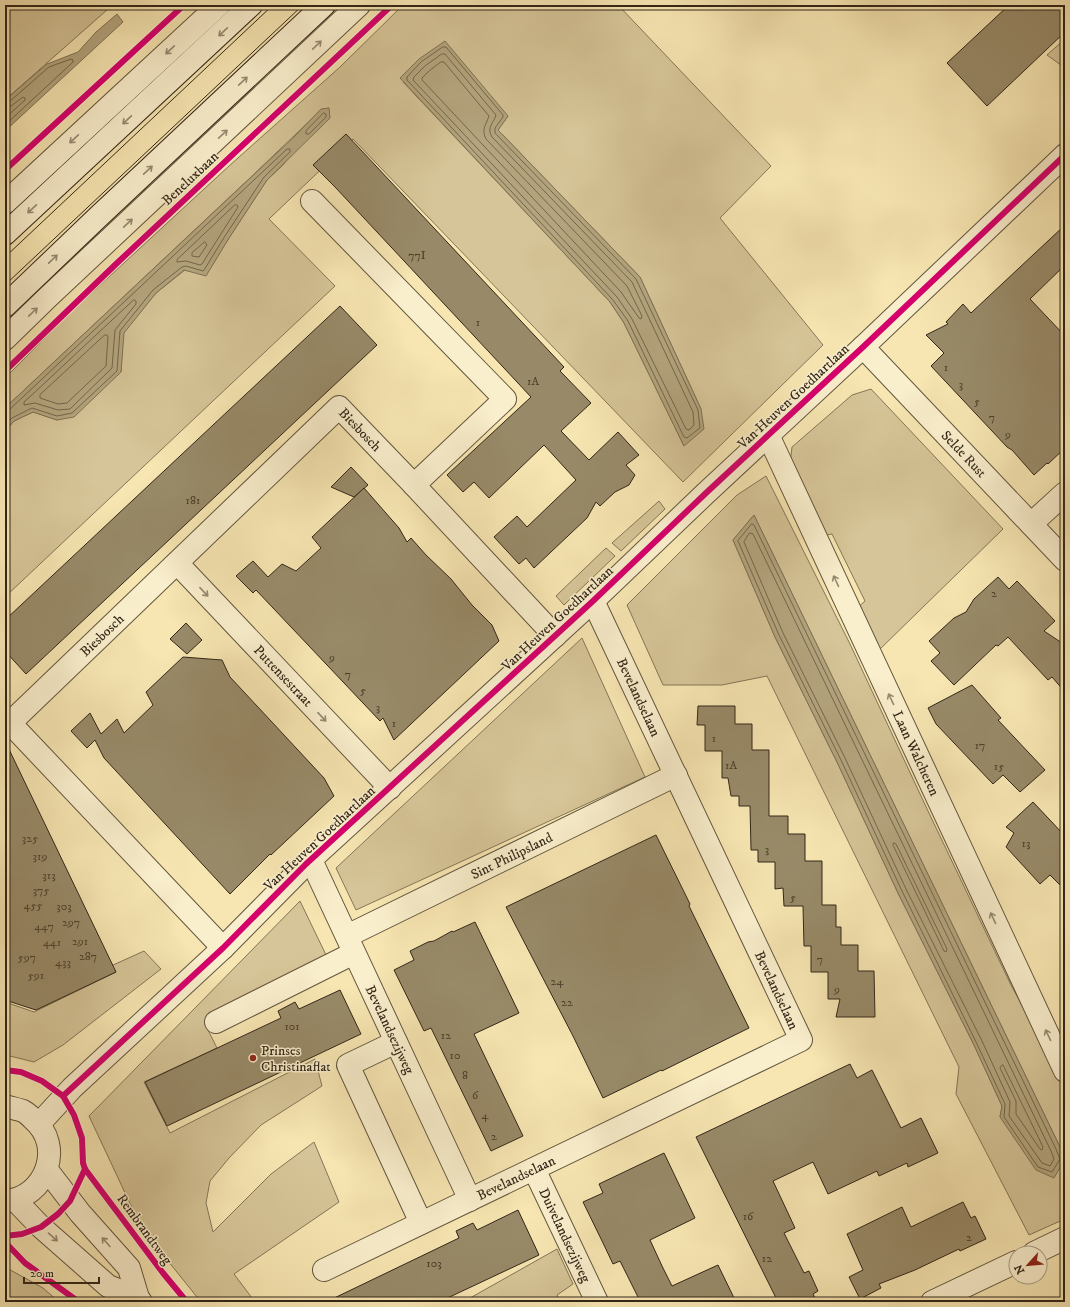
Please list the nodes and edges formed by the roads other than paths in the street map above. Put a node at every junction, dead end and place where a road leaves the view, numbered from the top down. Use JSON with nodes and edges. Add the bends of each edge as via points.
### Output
{"nodes":[{"id":1,"x":219,"y":5,"type":"edge"},
{"id":2,"x":251,"y":5,"type":"edge"},
{"id":3,"x":324,"y":5,"type":"edge"},
{"id":4,"x":359,"y":5,"type":"edge"},
{"id":5,"x":1065,"y":155,"type":"edge"},
{"id":6,"x":312,"y":201,"type":"dead end"},
{"id":7,"x":5,"y":203,"type":"edge"},
{"id":8,"x":5,"y":234,"type":"edge"},
{"id":9,"x":5,"y":306,"type":"edge"},
{"id":10,"x":5,"y":339,"type":"edge"},
{"id":11,"x":863,"y":347,"type":"junction"},
{"id":12,"x":768,"y":434,"type":"junction"},
{"id":13,"x":414,"y":485,"type":"junction"},
{"id":14,"x":1065,"y":493,"type":"edge"},
{"id":15,"x":1031,"y":524,"type":"junction"},
{"id":16,"x":1065,"y":560,"type":"edge"},
{"id":17,"x":177,"y":563,"type":"junction"},
{"id":18,"x":593,"y":601,"type":"junction"},
{"id":19,"x":555,"y":636,"type":"junction"},
{"id":20,"x":676,"y":775,"type":"junction"},
{"id":21,"x":390,"y":788,"type":"junction"},
{"id":22,"x":311,"y":860,"type":"junction"},
{"id":23,"x":351,"y":945,"type":"junction"},
{"id":24,"x":223,"y":948,"type":"junction"},
{"id":25,"x":216,"y":1022,"type":"dead end"},
{"id":26,"x":396,"y":1042,"type":"junction"},
{"id":27,"x":1065,"y":1071,"type":"edge"},
{"id":28,"x":5,"y":1106,"type":"edge"},
{"id":29,"x":39,"y":1124,"type":"junction"},
{"id":30,"x":534,"y":1169,"type":"junction"},
{"id":31,"x":47,"y":1170,"type":"junction"},
{"id":32,"x":470,"y":1200,"type":"junction"},
{"id":33,"x":10,"y":1201,"type":"edge"},
{"id":34,"x":421,"y":1223,"type":"junction"},
{"id":35,"x":1065,"y":1238,"type":"edge"},
{"id":36,"x":1048,"y":1246,"type":"edge"},
{"id":37,"x":1008,"y":1266,"type":"edge"},
{"id":38,"x":324,"y":1270,"type":"dead end"},
{"id":39,"x":139,"y":1300,"type":"edge"},
{"id":40,"x":597,"y":1302,"type":"edge"},
{"id":41,"x":932,"y":1302,"type":"edge"}],
"edges":[{"from":1,"to":7,"type":"street","one_way":true},
{"from":2,"to":8,"type":"street","one_way":true},
{"from":9,"to":3,"type":"street","one_way":true},
{"from":10,"to":4,"type":"street","name":"Beneluxbaan","one_way":true},
{"from":5,"to":11,"type":"street","name":"Van Heuven Goedhartlaan"},
{"from":6,"to":13,"type":"street","via":[[505,399]]},
{"from":11,"to":12,"type":"street","name":"Van Heuven Goedhartlaan"},
{"from":11,"to":15,"type":"street","name":"Selde Rust"},
{"from":12,"to":18,"type":"street","name":"Van Heuven Goedhartlaan"},
{"from":27,"to":12,"type":"street","name":"Laan Walcheren","one_way":true},
{"from":13,"to":17,"type":"street","name":"Biesbosch","via":[[339,407]]},
{"from":13,"to":19,"type":"street","name":"Biesbosch"},
{"from":14,"to":15,"type":"street"},
{"from":15,"to":16,"type":"street","name":"Selde Rust"},
{"from":17,"to":21,"type":"street","name":"Puttensestraat","one_way":true},
{"from":17,"to":24,"type":"street","name":"Biesbosch","via":[[10,723]]},
{"from":18,"to":19,"type":"street","name":"Van Heuven Goedhartlaan"},
{"from":18,"to":20,"type":"street","name":"Bevelandselaan"},
{"from":19,"to":21,"type":"street","name":"Van Heuven Goedhartlaan"},
{"from":20,"to":23,"type":"street","name":"Sint Philipsland"},
{"from":20,"to":30,"type":"street","name":"Bevelandselaan","via":[[801,1040]]},
{"from":21,"to":22,"type":"street","name":"Van Heuven Goedhartlaan"},
{"from":22,"to":23,"type":"street","name":"Bevelandsezijweg"},
{"from":22,"to":24,"type":"street","name":"Van Heuven Goedhartlaan"},
{"from":23,"to":25,"type":"street","name":"Sint Philipsland"},
{"from":23,"to":26,"type":"street","name":"Bevelandsezijweg"},
{"from":24,"to":29,"type":"street","name":"Van Heuven Goedhartlaan","via":[[72,1088]]},
{"from":26,"to":32,"type":"street","name":"Bevelandsezijweg"},
{"from":26,"to":34,"type":"street","via":[[348,1065]]},
{"from":28,"to":29,"type":"street","via":[[24,1111]]},
{"from":29,"to":31,"type":"street","via":[[47,1138]]},
{"from":30,"to":32,"type":"street","name":"Bevelandselaan"},
{"from":30,"to":40,"type":"street","name":"Duivelandsezijweg"},
{"from":31,"to":33,"type":"street","via":[[40,1184],[28,1194]]},
{"from":39,"to":31,"type":"street","one_way":true,"via":[[130,1268],[80,1213]]},
{"from":32,"to":34,"type":"street","name":"Bevelandselaan"},
{"from":33,"to":39,"type":"street","one_way":true,"via":[[108,1286]]},
{"from":34,"to":38,"type":"street","name":"Bevelandselaan"},
{"from":35,"to":36,"type":"street"},
{"from":37,"to":41,"type":"street"}]}
